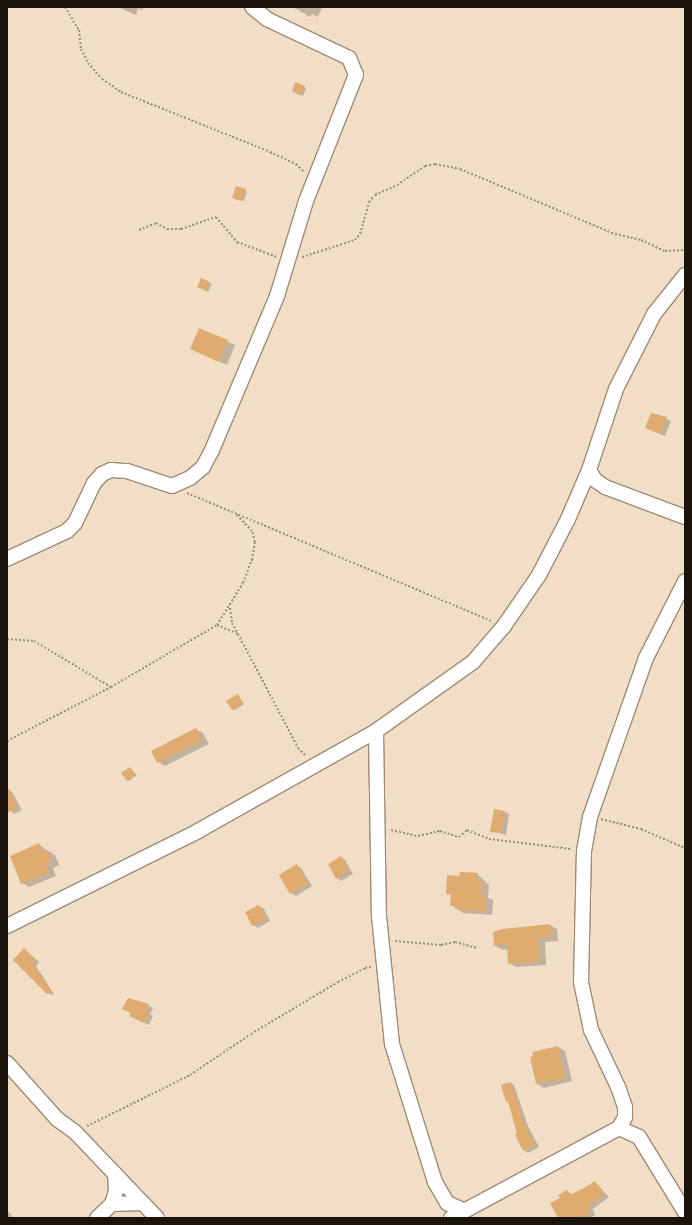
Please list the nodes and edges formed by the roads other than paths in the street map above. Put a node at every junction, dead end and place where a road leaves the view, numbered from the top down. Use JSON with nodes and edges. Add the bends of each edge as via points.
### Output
{"nodes":[{"id":1,"x":250,"y":8,"type":"edge"},
{"id":2,"x":685,"y":275,"type":"edge"},
{"id":3,"x":589,"y":470,"type":"junction"},
{"id":4,"x":685,"y":517,"type":"edge"},
{"id":5,"x":7,"y":559,"type":"edge"},
{"id":6,"x":685,"y":581,"type":"edge"},
{"id":7,"x":376,"y":731,"type":"junction"},
{"id":8,"x":7,"y":926,"type":"edge"},
{"id":9,"x":9,"y":1069,"type":"edge"},
{"id":10,"x":619,"y":1128,"type":"junction"},
{"id":11,"x":115,"y":1174,"type":"junction"},
{"id":12,"x":143,"y":1203,"type":"junction"},
{"id":13,"x":447,"y":1203,"type":"junction"},
{"id":14,"x":112,"y":1204,"type":"junction"},
{"id":15,"x":463,"y":1210,"type":"junction"},
{"id":16,"x":685,"y":1212,"type":"edge"},
{"id":17,"x":97,"y":1218,"type":"edge"},
{"id":18,"x":157,"y":1218,"type":"edge"},
{"id":19,"x":443,"y":1218,"type":"edge"},
{"id":20,"x":451,"y":1218,"type":"edge"}],
"edges":[{"from":1,"to":5,"type":"street","via":[[301,37],[348,58],[354,66],[356,75],[294,238],[289,263],[212,450],[203,468],[190,478],[172,486],[127,471],[111,470],[102,474],[94,483],[75,523],[67,531]]},
{"from":2,"to":3,"type":"street","via":[[654,314],[616,389]]},
{"from":3,"to":4,"type":"street","via":[[595,480],[605,488]]},
{"from":3,"to":7,"type":"street","via":[[568,519],[539,575],[504,626],[474,662]]},
{"from":6,"to":10,"type":"street","via":[[646,658],[590,817],[584,851],[581,982],[591,1030],[625,1107],[626,1117]]},
{"from":7,"to":8,"type":"street","via":[[198,831]]},
{"from":7,"to":13,"type":"street","via":[[381,940],[392,1044],[435,1182]]},
{"from":9,"to":11,"type":"street"},
{"from":10,"to":15,"type":"street"},
{"from":10,"to":16,"type":"street","via":[[639,1137]]},
{"from":11,"to":12,"type":"street"},
{"from":11,"to":14,"type":"street","via":[[116,1190]]},
{"from":12,"to":14,"type":"street"},
{"from":12,"to":18,"type":"street"},
{"from":13,"to":15,"type":"street"},
{"from":13,"to":19,"type":"street"},
{"from":14,"to":17,"type":"street"},
{"from":15,"to":20,"type":"street"}]}
